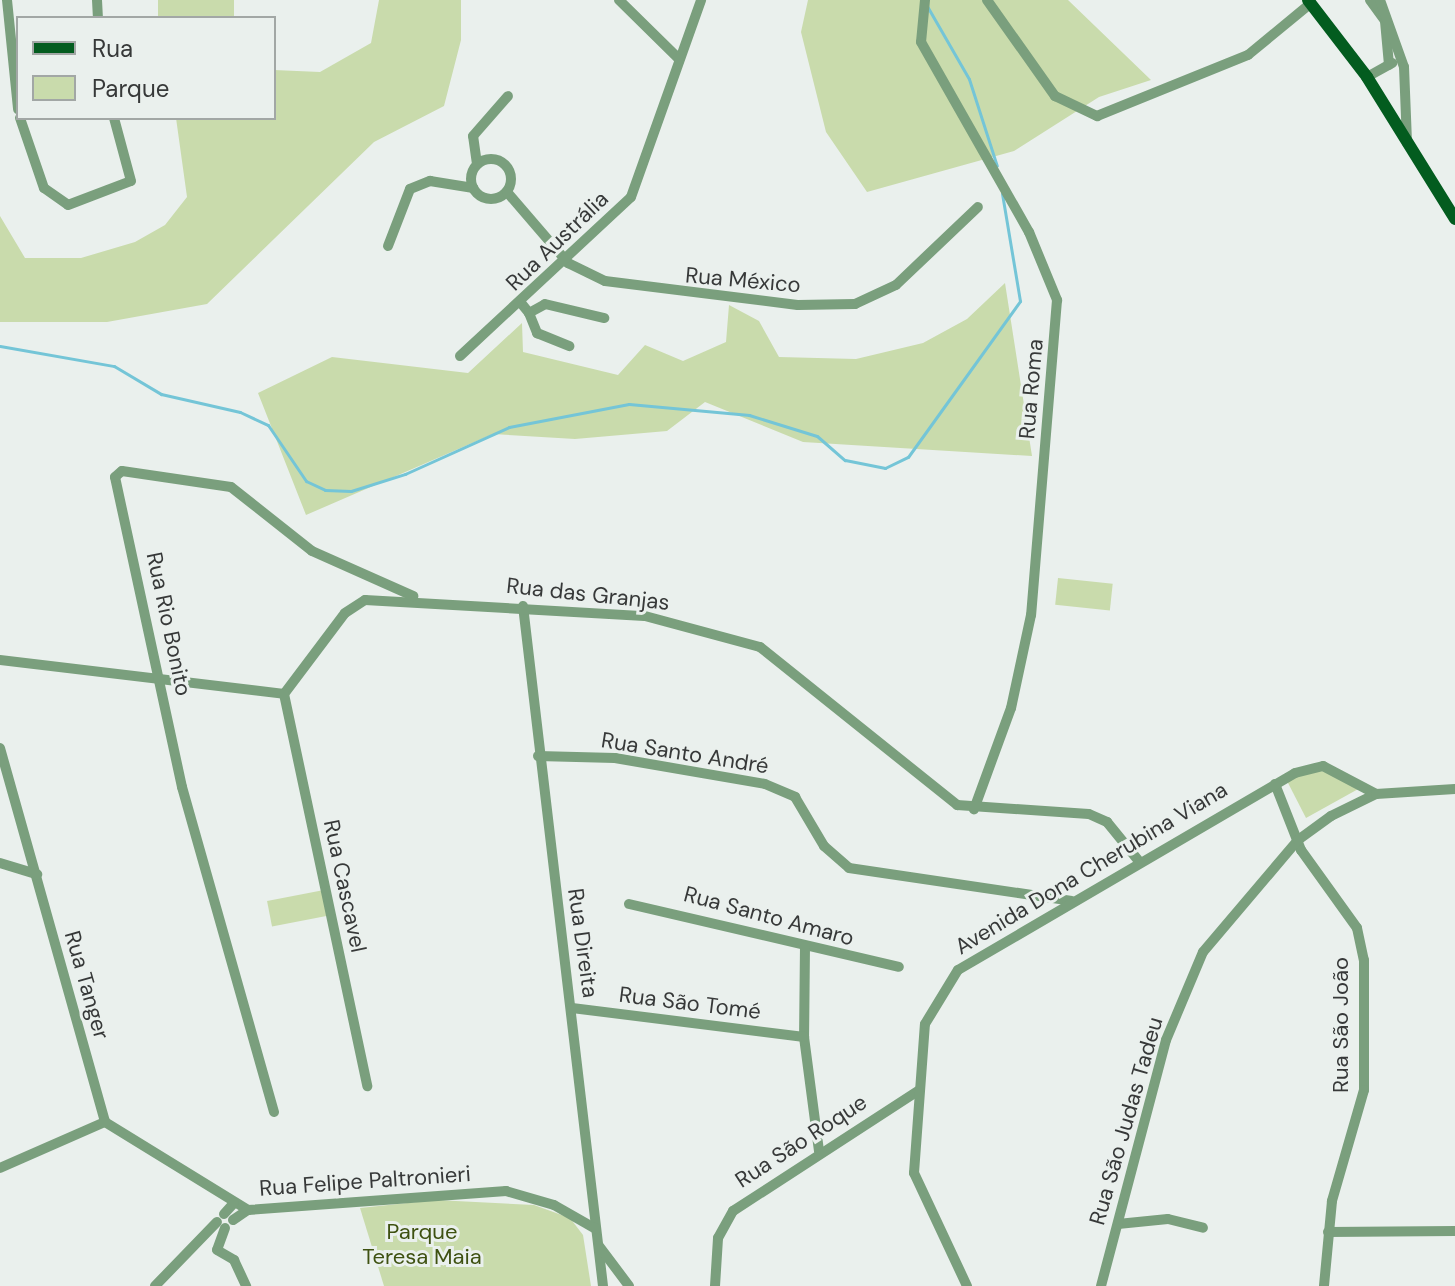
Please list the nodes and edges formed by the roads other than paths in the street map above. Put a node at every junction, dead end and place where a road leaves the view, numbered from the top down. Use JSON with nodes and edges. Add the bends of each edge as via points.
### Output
{"nodes":[{"id":1,"x":7,"y":0,"type":"edge"},
{"id":2,"x":619,"y":0,"type":"edge"},
{"id":3,"x":701,"y":0,"type":"edge"},
{"id":4,"x":925,"y":0,"type":"edge"},
{"id":5,"x":987,"y":0,"type":"edge"},
{"id":6,"x":1370,"y":0,"type":"edge"},
{"id":7,"x":1380,"y":0,"type":"edge"},
{"id":8,"x":1309,"y":1,"type":"edge"},
{"id":9,"x":679,"y":59,"type":"junction"},
{"id":10,"x":1401,"y":59,"type":"junction"},
{"id":11,"x":1389,"y":65,"type":"junction"},
{"id":12,"x":1367,"y":77,"type":"junction"},
{"id":13,"x":16,"y":89,"type":"edge"},
{"id":14,"x":508,"y":96,"type":"dead end"},
{"id":15,"x":21,"y":120,"type":"edge"},
{"id":16,"x":115,"y":120,"type":"edge"},
{"id":17,"x":1407,"y":143,"type":"junction"},
{"id":18,"x":477,"y":164,"type":"junction"},
{"id":19,"x":473,"y":188,"type":"junction"},
{"id":20,"x":507,"y":192,"type":"junction"},
{"id":21,"x":978,"y":207,"type":"dead end"},
{"id":22,"x":1455,"y":219,"type":"edge"},
{"id":23,"x":388,"y":246,"type":"dead end"},
{"id":24,"x":568,"y":263,"type":"junction"},
{"id":25,"x":521,"y":303,"type":"junction"},
{"id":26,"x":529,"y":313,"type":"junction"},
{"id":27,"x":604,"y":318,"type":"dead end"},
{"id":28,"x":570,"y":346,"type":"dead end"},
{"id":29,"x":460,"y":356,"type":"dead end"},
{"id":30,"x":423,"y":599,"type":"junction"},
{"id":31,"x":523,"y":606,"type":"junction"},
{"id":32,"x":0,"y":660,"type":"edge"},
{"id":33,"x":164,"y":680,"type":"junction"},
{"id":34,"x":284,"y":694,"type":"junction"},
{"id":35,"x":0,"y":748,"type":"edge"},
{"id":36,"x":538,"y":756,"type":"junction"},
{"id":37,"x":1275,"y":784,"type":"junction"},
{"id":38,"x":1455,"y":789,"type":"edge"},
{"id":39,"x":1376,"y":794,"type":"junction"},
{"id":40,"x":974,"y":809,"type":"junction"},
{"id":41,"x":1298,"y":840,"type":"junction"},
{"id":42,"x":1138,"y":860,"type":"junction"},
{"id":43,"x":0,"y":863,"type":"edge"},
{"id":44,"x":37,"y":874,"type":"junction"},
{"id":45,"x":1072,"y":901,"type":"junction"},
{"id":46,"x":629,"y":904,"type":"dead end"},
{"id":47,"x":805,"y":946,"type":"junction"},
{"id":48,"x":899,"y":967,"type":"dead end"},
{"id":49,"x":572,"y":1008,"type":"junction"},
{"id":50,"x":804,"y":1037,"type":"junction"},
{"id":51,"x":367,"y":1086,"type":"dead end"},
{"id":52,"x":919,"y":1090,"type":"junction"},
{"id":53,"x":274,"y":1112,"type":"dead end"},
{"id":54,"x":105,"y":1122,"type":"junction"},
{"id":55,"x":819,"y":1151,"type":"junction"},
{"id":56,"x":0,"y":1168,"type":"edge"},
{"id":57,"x":234,"y":1203,"type":"junction"},
{"id":58,"x":1124,"y":1206,"type":"junction"},
{"id":59,"x":248,"y":1210,"type":"junction"},
{"id":60,"x":1140,"y":1219,"type":"junction"},
{"id":61,"x":225,"y":1221,"type":"junction"},
{"id":62,"x":1118,"y":1224,"type":"junction"},
{"id":63,"x":1203,"y":1228,"type":"dead end"},
{"id":64,"x":596,"y":1229,"type":"junction"},
{"id":65,"x":1455,"y":1231,"type":"edge"},
{"id":66,"x":1328,"y":1232,"type":"junction"},
{"id":67,"x":598,"y":1245,"type":"junction"},
{"id":68,"x":155,"y":1286,"type":"edge"},
{"id":69,"x":246,"y":1286,"type":"edge"},
{"id":70,"x":603,"y":1286,"type":"edge"},
{"id":71,"x":629,"y":1286,"type":"edge"},
{"id":72,"x":715,"y":1286,"type":"edge"},
{"id":73,"x":967,"y":1286,"type":"edge"},
{"id":74,"x":1101,"y":1286,"type":"edge"},
{"id":75,"x":1324,"y":1286,"type":"edge"}],
"edges":[{"from":1,"to":13,"type":"street"},
{"from":2,"to":9,"type":"street"},
{"from":3,"to":9,"type":"street","name":"Rua Austrália"},
{"from":4,"to":40,"type":"street","name":"Rua Roma","via":[[921,42],[1029,232],[1057,300],[1031,615],[1011,708]]},
{"from":5,"to":8,"type":"street","via":[[1055,96],[1097,116],[1248,55]]},
{"from":6,"to":11,"type":"street","via":[[1385,21]]},
{"from":7,"to":10,"type":"street"},
{"from":8,"to":12,"type":"main road"},
{"from":9,"to":24,"type":"street","name":"Rua Austrália","via":[[631,197]]},
{"from":10,"to":11,"type":"street"},
{"from":10,"to":17,"type":"street"},
{"from":11,"to":12,"type":"street"},
{"from":12,"to":17,"type":"main road"},
{"from":14,"to":18,"type":"street","via":[[473,136]]},
{"from":15,"to":16,"type":"street","via":[[44,188],[68,205],[131,181]]},
{"from":17,"to":22,"type":"main road"},
{"from":18,"to":19,"type":"street"},
{"from":18,"to":20,"type":"street","name":"Rua México","via":[[496,159],[508,167]]},
{"from":19,"to":20,"type":"street","via":[[488,199]]},
{"from":19,"to":23,"type":"street","via":[[430,181],[410,189]]},
{"from":20,"to":24,"type":"street","name":"Rua México"},
{"from":21,"to":24,"type":"street","name":"Rua México","via":[[896,285],[855,304],[643,291]]},
{"from":24,"to":25,"type":"street","name":"Rua Austrália"},
{"from":25,"to":26,"type":"street"},
{"from":25,"to":29,"type":"street","name":"Rua Austrália"},
{"from":26,"to":27,"type":"street","via":[[545,304]]},
{"from":26,"to":28,"type":"street","via":[[537,333]]},
{"from":30,"to":31,"type":"street","name":"Rua das Granjas"},
{"from":30,"to":33,"type":"street","name":"Rua Rio Bonito","via":[[319,556],[231,487],[122,471],[116,483]]},
{"from":30,"to":34,"type":"street","name":"Rua das Granjas","via":[[354,604]]},
{"from":31,"to":36,"type":"street","name":"Rua Direita"},
{"from":31,"to":40,"type":"street","name":"Rua das Granjas","via":[[645,616],[760,647],[933,792]]},
{"from":32,"to":33,"type":"street"},
{"from":33,"to":34,"type":"street"},
{"from":33,"to":53,"type":"street","name":"Rua Rio Bonito","via":[[182,787]]},
{"from":34,"to":51,"type":"street","name":"Rua Cascavel"},
{"from":35,"to":44,"type":"street","name":"Rua Tanger"},
{"from":36,"to":45,"type":"street","name":"Rua Santo André","via":[[615,758],[765,784],[795,797],[824,846],[849,868]]},
{"from":36,"to":49,"type":"street","name":"Rua Direita"},
{"from":37,"to":39,"type":"street","name":"Avenida Dona Cherubina Viana","via":[[1323,766]]},
{"from":37,"to":41,"type":"street","name":"Rua São João"},
{"from":37,"to":42,"type":"street","name":"Avenida Dona Cherubina Viana"},
{"from":38,"to":39,"type":"street","name":"Rua São Judas Tadeu"},
{"from":39,"to":41,"type":"street","name":"Rua São Judas Tadeu"},
{"from":40,"to":42,"type":"street","name":"Rua das Granjas","via":[[1089,814],[1107,822]]},
{"from":41,"to":58,"type":"street","name":"Rua São Judas Tadeu","via":[[1203,952],[1166,1040]]},
{"from":41,"to":66,"type":"street","name":"Rua São João","via":[[1347,909],[1364,960],[1364,1090]]},
{"from":42,"to":45,"type":"street","name":"Avenida Dona Cherubina Viana"},
{"from":43,"to":44,"type":"street"},
{"from":44,"to":54,"type":"street","name":"Rua Tanger"},
{"from":45,"to":52,"type":"street","name":"Avenida Dona Cherubina Viana","via":[[958,970],[925,1024]]},
{"from":46,"to":47,"type":"street","name":"Rua Santo Amaro"},
{"from":47,"to":48,"type":"street","name":"Rua Santo Amaro"},
{"from":47,"to":50,"type":"street"},
{"from":49,"to":50,"type":"street","name":"Rua São Tomé"},
{"from":49,"to":64,"type":"street","name":"Rua Direita"},
{"from":50,"to":55,"type":"street"},
{"from":52,"to":55,"type":"street","name":"Rua São Roque"},
{"from":52,"to":73,"type":"street","name":"Avenida Dona Cherubina Viana","via":[[917,1188]]},
{"from":54,"to":56,"type":"street"},
{"from":54,"to":57,"type":"street","name":"Rua Felipe Paltronieri"},
{"from":55,"to":72,"type":"street","name":"Rua São Roque","via":[[724,1223]]},
{"from":57,"to":59,"type":"street","name":"Rua Felipe Paltronieri"},
{"from":57,"to":61,"type":"street"},
{"from":58,"to":60,"type":"street"},
{"from":58,"to":62,"type":"street","name":"Rua São Judas Tadeu"},
{"from":59,"to":61,"type":"street"},
{"from":59,"to":64,"type":"street","name":"Rua Felipe Paltronieri","via":[[506,1191],[554,1205]]},
{"from":60,"to":62,"type":"street"},
{"from":60,"to":63,"type":"street"},
{"from":61,"to":68,"type":"street"},
{"from":61,"to":69,"type":"street","via":[[217,1250],[234,1260]]},
{"from":62,"to":74,"type":"street","name":"Rua São Judas Tadeu"},
{"from":64,"to":67,"type":"street","name":"Rua Direita"},
{"from":65,"to":66,"type":"street"},
{"from":66,"to":75,"type":"street","name":"Rua São João"},
{"from":67,"to":70,"type":"street","name":"Rua Direita"},
{"from":67,"to":71,"type":"street"}]}
